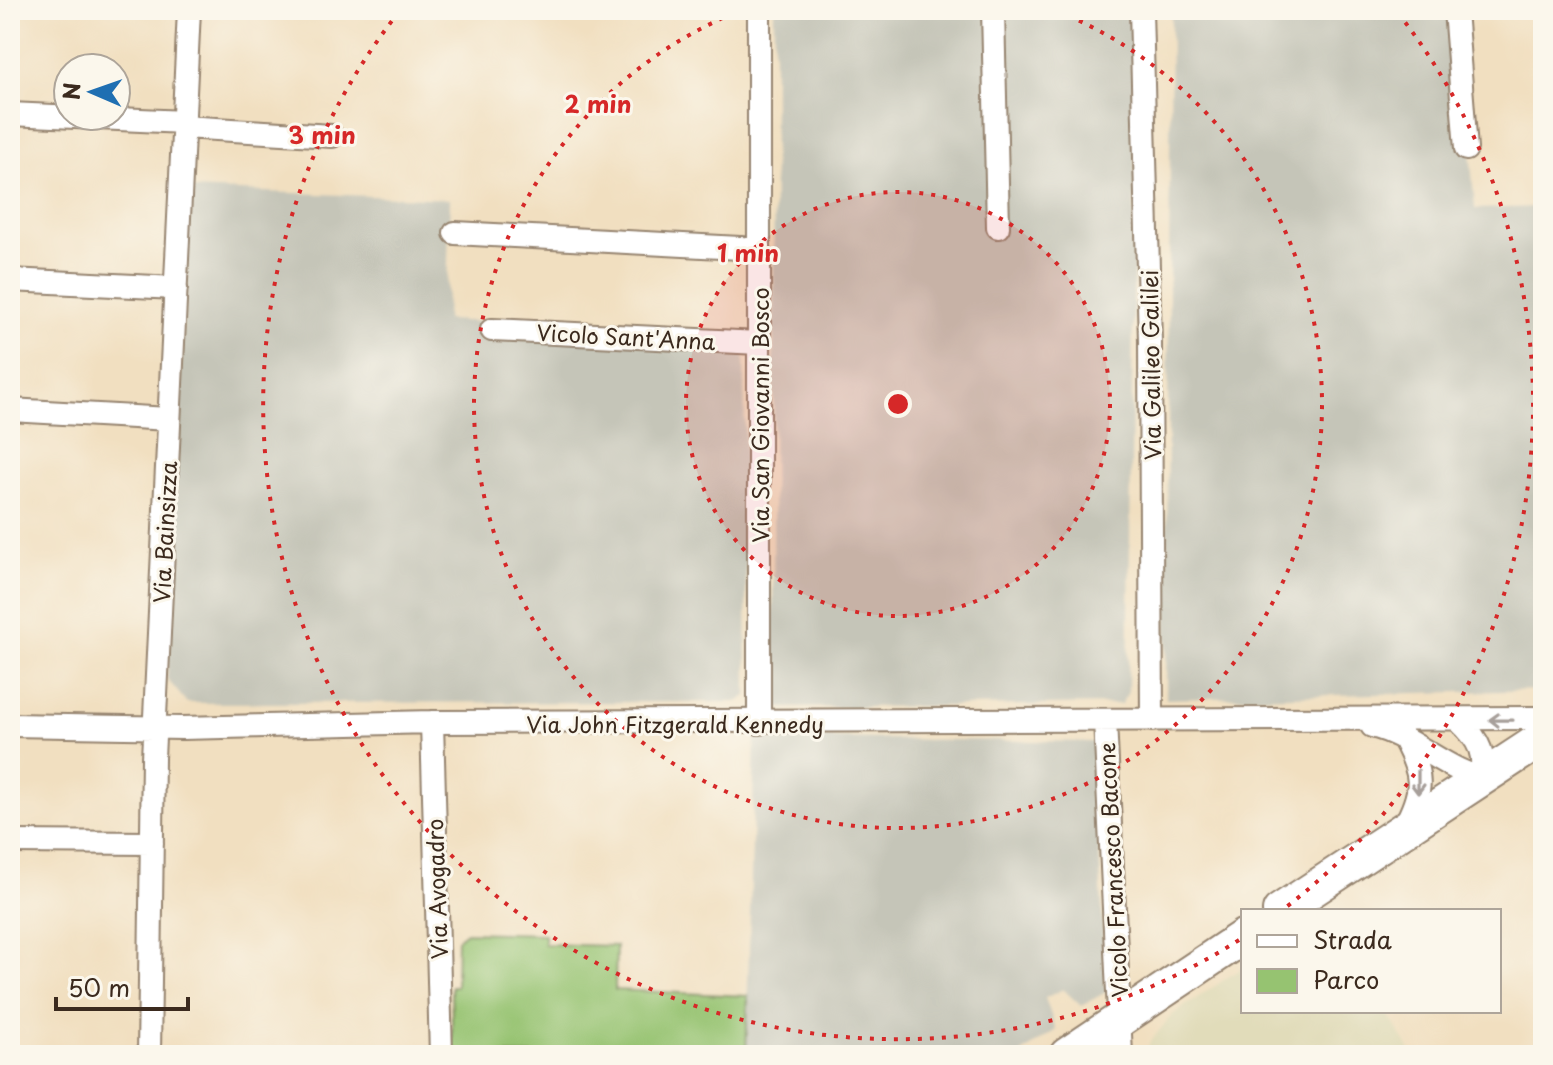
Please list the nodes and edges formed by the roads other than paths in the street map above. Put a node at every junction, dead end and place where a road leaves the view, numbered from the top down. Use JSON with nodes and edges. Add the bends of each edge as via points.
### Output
{"nodes":[{"id":1,"x":189,"y":10,"type":"edge"},
{"id":2,"x":759,"y":10,"type":"edge"},
{"id":3,"x":993,"y":10,"type":"edge"},
{"id":4,"x":1141,"y":10,"type":"edge"},
{"id":5,"x":1455,"y":10,"type":"edge"},
{"id":6,"x":10,"y":114,"type":"edge"},
{"id":7,"x":184,"y":124,"type":"junction"},
{"id":8,"x":332,"y":136,"type":"dead end"},
{"id":9,"x":1466,"y":149,"type":"dead end"},
{"id":10,"x":998,"y":227,"type":"dead end"},
{"id":11,"x":455,"y":233,"type":"dead end"},
{"id":12,"x":759,"y":249,"type":"junction"},
{"id":13,"x":10,"y":280,"type":"edge"},
{"id":14,"x":176,"y":288,"type":"junction"},
{"id":15,"x":492,"y":330,"type":"dead end"},
{"id":16,"x":759,"y":343,"type":"junction"},
{"id":17,"x":10,"y":410,"type":"edge"},
{"id":18,"x":169,"y":419,"type":"junction"},
{"id":19,"x":1340,"y":718,"type":"junction"},
{"id":20,"x":1543,"y":718,"type":"edge"},
{"id":21,"x":1105,"y":720,"type":"junction"},
{"id":22,"x":1152,"y":720,"type":"junction"},
{"id":23,"x":1458,"y":720,"type":"junction"},
{"id":24,"x":432,"y":722,"type":"junction"},
{"id":25,"x":759,"y":723,"type":"junction"},
{"id":26,"x":10,"y":725,"type":"edge"},
{"id":27,"x":154,"y":728,"type":"junction"},
{"id":28,"x":1402,"y":736,"type":"junction"},
{"id":29,"x":1543,"y":738,"type":"edge"},
{"id":30,"x":1543,"y":750,"type":"edge"},
{"id":31,"x":1543,"y":760,"type":"edge"},
{"id":32,"x":1481,"y":778,"type":"junction"},
{"id":33,"x":1403,"y":828,"type":"junction"},
{"id":34,"x":10,"y":842,"type":"edge"},
{"id":35,"x":152,"y":843,"type":"junction"},
{"id":36,"x":1337,"y":891,"type":"junction"},
{"id":37,"x":1283,"y":909,"type":"edge"},
{"id":38,"x":1305,"y":909,"type":"edge"},
{"id":39,"x":1241,"y":938,"type":"edge"},
{"id":40,"x":1241,"y":945,"type":"edge"},
{"id":41,"x":1200,"y":968,"type":"junction"},
{"id":42,"x":1119,"y":1021,"type":"junction"},
{"id":43,"x":149,"y":1055,"type":"edge"},
{"id":44,"x":441,"y":1055,"type":"edge"},
{"id":45,"x":1067,"y":1055,"type":"edge"},
{"id":46,"x":1121,"y":1055,"type":"edge"}],
"edges":[{"from":1,"to":7,"type":"street","name":"Via Bainsizza"},
{"from":2,"to":12,"type":"street","name":"Via San Giovanni Bosco"},
{"from":3,"to":10,"type":"street"},
{"from":4,"to":22,"type":"street","name":"Via Galileo Galilei"},
{"from":5,"to":9,"type":"street"},
{"from":6,"to":7,"type":"street"},
{"from":7,"to":8,"type":"street"},
{"from":7,"to":14,"type":"street","name":"Via Bainsizza"},
{"from":11,"to":12,"type":"street"},
{"from":12,"to":16,"type":"street","name":"Via San Giovanni Bosco"},
{"from":13,"to":14,"type":"street"},
{"from":14,"to":18,"type":"street","name":"Via Bainsizza"},
{"from":15,"to":16,"type":"street","name":"Vicolo Sant'Anna"},
{"from":16,"to":25,"type":"street","name":"Via San Giovanni Bosco"},
{"from":17,"to":18,"type":"street"},
{"from":18,"to":27,"type":"street","name":"Via Bainsizza"},
{"from":19,"to":22,"type":"street","name":"Via John Fitzgerald Kennedy"},
{"from":19,"to":23,"type":"street","name":"Via John Fitzgerald Kennedy"},
{"from":19,"to":28,"type":"street","name":"Via John Fitzgerald Kennedy"},
{"from":20,"to":23,"type":"street","name":"Via John Fitzgerald Kennedy","one_way":true},
{"from":21,"to":22,"type":"street","name":"Via John Fitzgerald Kennedy"},
{"from":21,"to":25,"type":"street","name":"Via John Fitzgerald Kennedy"},
{"from":21,"to":42,"type":"street","name":"Vicolo Francesco Bacone"},
{"from":23,"to":32,"type":"street","via":[[1482,748]]},
{"from":24,"to":25,"type":"street","name":"Via John Fitzgerald Kennedy"},
{"from":24,"to":27,"type":"street","name":"Via John Fitzgerald Kennedy"},
{"from":24,"to":44,"type":"street","name":"Via Avogadro"},
{"from":26,"to":27,"type":"street","name":"Via John Fitzgerald Kennedy"},
{"from":27,"to":35,"type":"street","name":"Via Bainsizza"},
{"from":28,"to":32,"type":"street","name":"Via John Fitzgerald Kennedy"},
{"from":28,"to":33,"type":"street","one_way":true,"via":[[1418,764],[1419,781],[1418,800]]},
{"from":29,"to":32,"type":"main road"},
{"from":30,"to":32,"type":"street","via":[[1496,779]]},
{"from":31,"to":36,"type":"main road"},
{"from":32,"to":33,"type":"main road"},
{"from":32,"to":36,"type":"street","via":[[1477,789],[1450,811],[1359,870]]},
{"from":33,"to":37,"type":"main road"},
{"from":34,"to":35,"type":"street"},
{"from":35,"to":43,"type":"street","name":"Via Bainsizza"},
{"from":36,"to":38,"type":"main road"},
{"from":39,"to":41,"type":"main road"},
{"from":40,"to":41,"type":"main road"},
{"from":41,"to":42,"type":"main road"},
{"from":42,"to":45,"type":"main road"},
{"from":42,"to":46,"type":"street","name":"Vicolo Francesco Bacone"}]}
